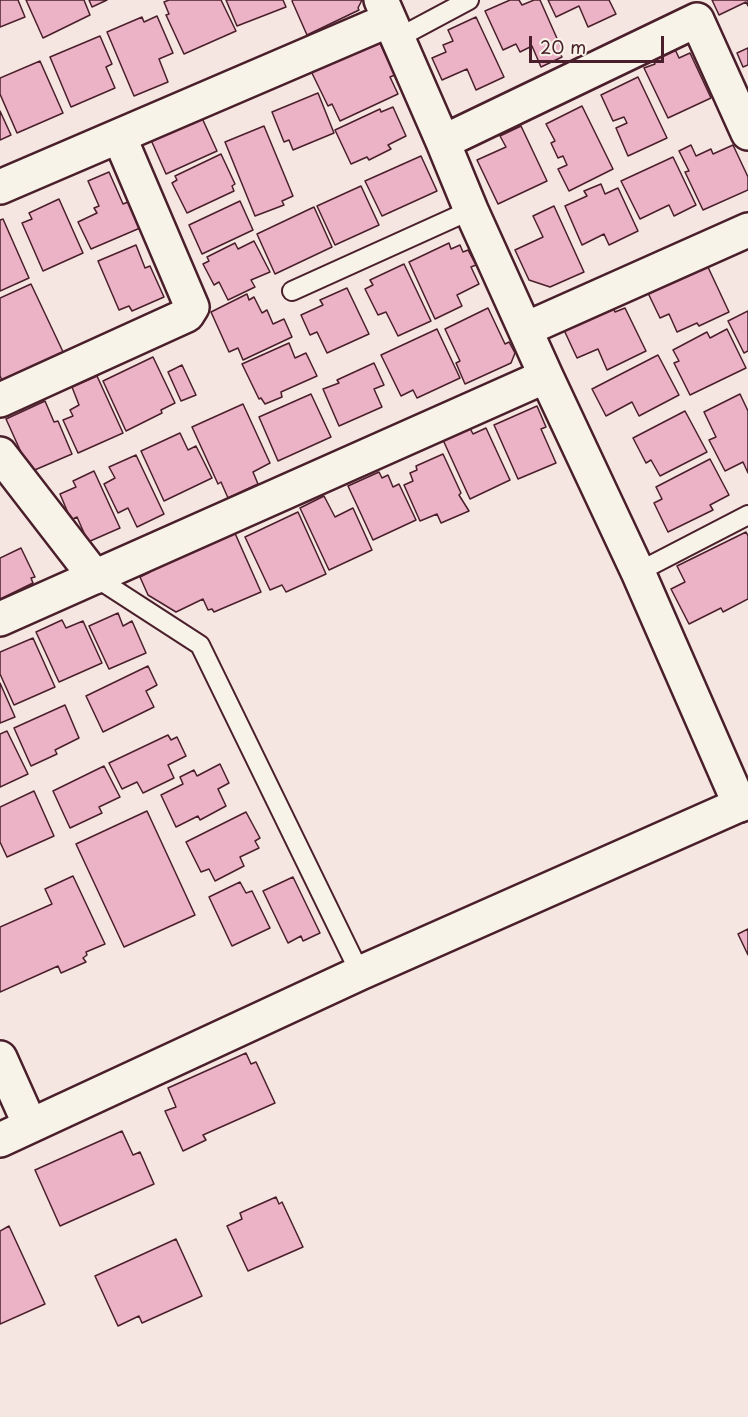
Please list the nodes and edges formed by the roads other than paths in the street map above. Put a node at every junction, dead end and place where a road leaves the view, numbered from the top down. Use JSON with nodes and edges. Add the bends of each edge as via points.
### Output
{"nodes":[{"id":1,"x":469,"y":0,"type":"edge"},
{"id":2,"x":389,"y":19,"type":"edge"},
{"id":3,"x":748,"y":133,"type":"edge"},
{"id":4,"x":119,"y":136,"type":"junction"},
{"id":5,"x":443,"y":142,"type":"junction"},
{"id":6,"x":0,"y":188,"type":"edge"},
{"id":7,"x":471,"y":210,"type":"junction"},
{"id":8,"x":748,"y":230,"type":"edge"},
{"id":9,"x":292,"y":291,"type":"dead end"},
{"id":10,"x":526,"y":330,"type":"junction"},
{"id":11,"x":546,"y":376,"type":"junction"},
{"id":12,"x":0,"y":400,"type":"edge"},
{"id":13,"x":0,"y":454,"type":"edge"},
{"id":14,"x":748,"y":514,"type":"edge"},
{"id":15,"x":638,"y":572,"type":"junction"},
{"id":16,"x":95,"y":577,"type":"junction"},
{"id":17,"x":0,"y":619,"type":"edge"},
{"id":18,"x":744,"y":803,"type":"edge"},
{"id":19,"x":360,"y":973,"type":"junction"},
{"id":20,"x":0,"y":1058,"type":"edge"},
{"id":21,"x":30,"y":1125,"type":"junction"},
{"id":22,"x":0,"y":1140,"type":"edge"}],
"edges":[{"from":1,"to":2,"type":"lane"},
{"from":2,"to":4,"type":"street"},
{"from":2,"to":5,"type":"street"},
{"from":3,"to":5,"type":"street","via":[[697,20]]},
{"from":4,"to":6,"type":"street"},
{"from":4,"to":12,"type":"street","via":[[192,307],[187,315]]},
{"from":5,"to":7,"type":"street"},
{"from":7,"to":9,"type":"lane"},
{"from":7,"to":10,"type":"street"},
{"from":8,"to":10,"type":"street"},
{"from":10,"to":11,"type":"street"},
{"from":11,"to":15,"type":"street"},
{"from":11,"to":16,"type":"street"},
{"from":13,"to":16,"type":"street"},
{"from":14,"to":15,"type":"lane"},
{"from":15,"to":18,"type":"street"},
{"from":16,"to":17,"type":"street"},
{"from":16,"to":19,"type":"lane","via":[[200,645]]},
{"from":18,"to":19,"type":"street"},
{"from":19,"to":21,"type":"street"},
{"from":20,"to":21,"type":"street"},
{"from":21,"to":22,"type":"street"}]}
